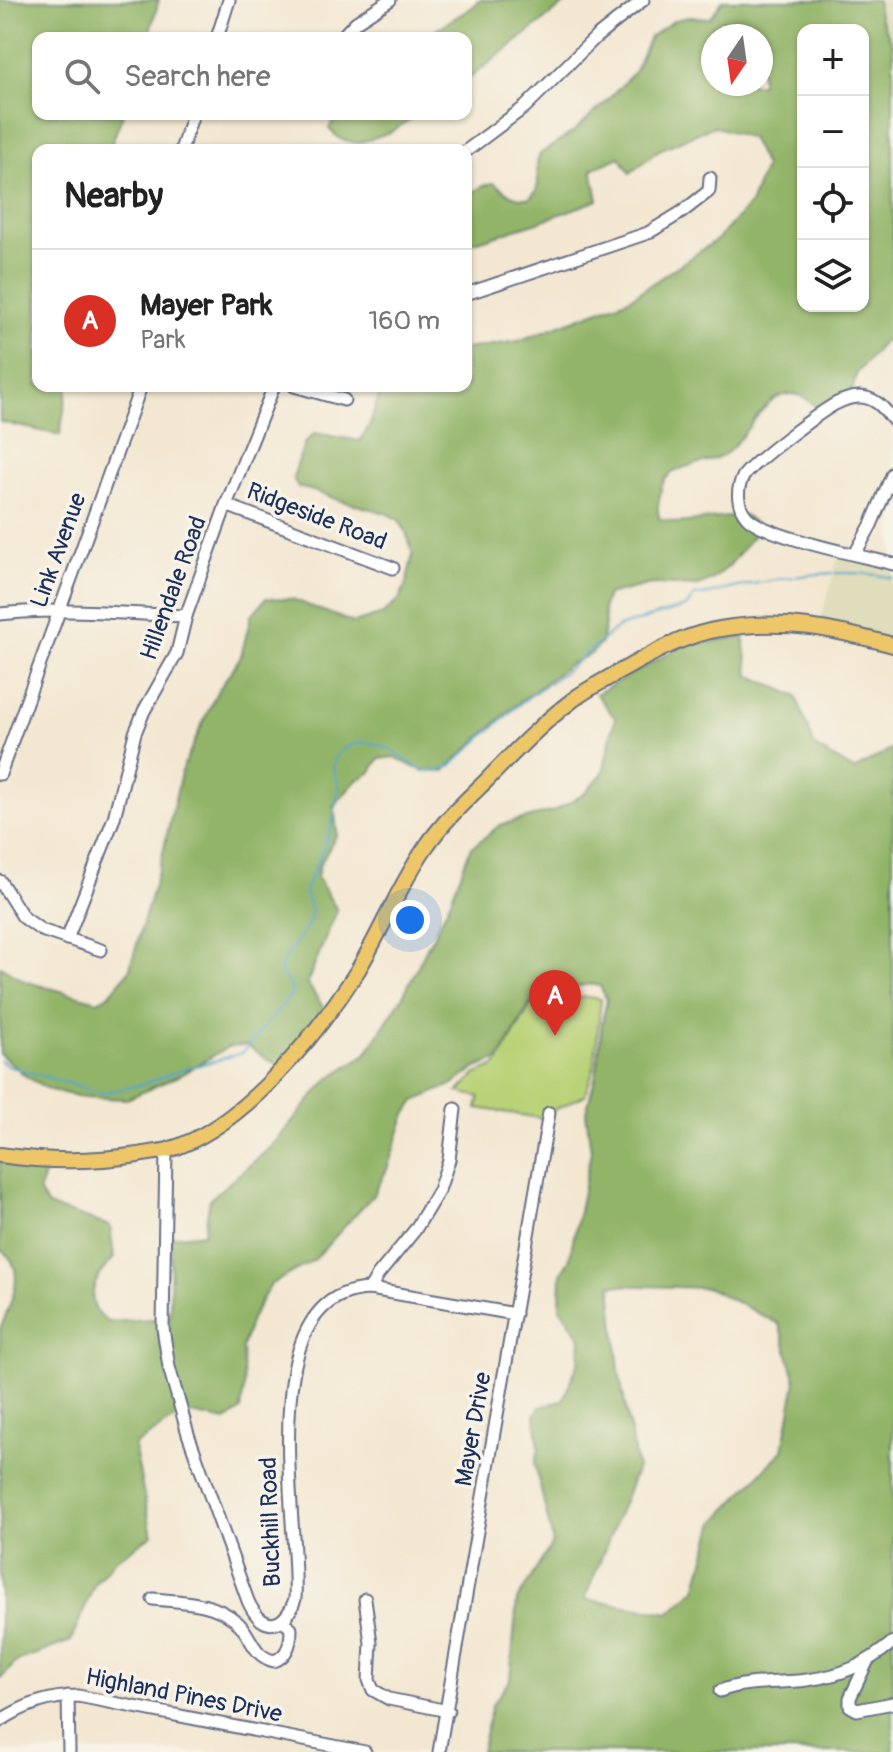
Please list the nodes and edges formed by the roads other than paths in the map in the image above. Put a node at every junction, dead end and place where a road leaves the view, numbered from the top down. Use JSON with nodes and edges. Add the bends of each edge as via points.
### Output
{"nodes":[{"id":1,"x":229,"y":0,"type":"edge"},
{"id":2,"x":390,"y":0,"type":"edge"},
{"id":3,"x":643,"y":0,"type":"edge"},
{"id":4,"x":219,"y":32,"type":"edge"},
{"id":5,"x":347,"y":32,"type":"edge"},
{"id":6,"x":191,"y":120,"type":"edge"},
{"id":7,"x":183,"y":144,"type":"edge"},
{"id":8,"x":472,"y":147,"type":"edge"},
{"id":9,"x":710,"y":178,"type":"dead end"},
{"id":10,"x":472,"y":292,"type":"edge"},
{"id":11,"x":139,"y":392,"type":"edge"},
{"id":12,"x":272,"y":392,"type":"edge"},
{"id":13,"x":315,"y":392,"type":"edge"},
{"id":14,"x":344,"y":400,"type":"dead end"},
{"id":15,"x":893,"y":420,"type":"edge"},
{"id":16,"x":893,"y":473,"type":"edge"},
{"id":17,"x":226,"y":505,"type":"junction"},
{"id":18,"x":855,"y":554,"type":"junction"},
{"id":19,"x":893,"y":564,"type":"edge"},
{"id":20,"x":393,"y":568,"type":"dead end"},
{"id":21,"x":59,"y":612,"type":"junction"},
{"id":22,"x":0,"y":614,"type":"edge"},
{"id":23,"x":186,"y":616,"type":"junction"},
{"id":24,"x":893,"y":645,"type":"edge"},
{"id":25,"x":0,"y":774,"type":"edge"},
{"id":26,"x":0,"y":881,"type":"edge"},
{"id":27,"x":67,"y":939,"type":"junction"},
{"id":28,"x":101,"y":950,"type":"dead end"},
{"id":29,"x":455,"y":1109,"type":"dead end"},
{"id":30,"x":549,"y":1113,"type":"dead end"},
{"id":31,"x":166,"y":1151,"type":"junction"},
{"id":32,"x":0,"y":1155,"type":"edge"},
{"id":33,"x":370,"y":1289,"type":"junction"},
{"id":34,"x":515,"y":1314,"type":"junction"},
{"id":35,"x":153,"y":1599,"type":"dead end"},
{"id":36,"x":365,"y":1599,"type":"dead end"},
{"id":37,"x":284,"y":1621,"type":"junction"},
{"id":38,"x":893,"y":1642,"type":"edge"},
{"id":39,"x":867,"y":1661,"type":"junction"},
{"id":40,"x":720,"y":1691,"type":"dead end"},
{"id":41,"x":68,"y":1696,"type":"junction"},
{"id":42,"x":893,"y":1703,"type":"edge"},
{"id":43,"x":448,"y":1711,"type":"junction"},
{"id":44,"x":0,"y":1721,"type":"edge"},
{"id":45,"x":69,"y":1752,"type":"edge"},
{"id":46,"x":365,"y":1752,"type":"edge"},
{"id":47,"x":439,"y":1752,"type":"edge"}],
"edges":[{"from":1,"to":4,"type":"street"},
{"from":2,"to":5,"type":"street"},
{"from":3,"to":8,"type":"street","via":[[596,37],[525,107]]},
{"from":6,"to":7,"type":"street"},
{"from":9,"to":10,"type":"street","via":[[709,191],[648,233]]},
{"from":11,"to":21,"type":"street","name":"Link Avenue"},
{"from":12,"to":17,"type":"street","name":"Hillendale Road"},
{"from":13,"to":14,"type":"street"},
{"from":15,"to":18,"type":"street","via":[[869,399],[836,403],[750,468],[740,484],[740,508],[751,521]]},
{"from":16,"to":18,"type":"street"},
{"from":17,"to":20,"type":"street","name":"Ridgeside Road"},
{"from":17,"to":23,"type":"street","name":"Hillendale Road"},
{"from":18,"to":19,"type":"street"},
{"from":21,"to":22,"type":"street"},
{"from":21,"to":23,"type":"street"},
{"from":21,"to":25,"type":"street","name":"Link Avenue"},
{"from":23,"to":27,"type":"street","name":"Hillendale Road","via":[[177,653],[135,733],[114,818]]},
{"from":24,"to":31,"type":"main road","via":[[793,624],[703,632],[665,647],[575,699],[436,833],[358,969],[298,1050],[228,1118]]},
{"from":26,"to":27,"type":"street","via":[[23,917]]},
{"from":27,"to":28,"type":"street"},
{"from":29,"to":33,"type":"street","via":[[439,1190]]},
{"from":30,"to":34,"type":"street","name":"Mayer Drive"},
{"from":31,"to":32,"type":"main road","via":[[76,1161]]},
{"from":31,"to":37,"type":"street","name":"Buckhill Road","via":[[163,1328],[172,1381],[252,1609],[264,1622]]},
{"from":33,"to":34,"type":"street","name":"Buckhill Road"},
{"from":33,"to":37,"type":"street","name":"Buckhill Road","via":[[347,1292],[323,1307],[298,1350],[290,1423],[295,1590]]},
{"from":34,"to":43,"type":"street","name":"Mayer Drive"},
{"from":35,"to":37,"type":"street","via":[[219,1610],[238,1622],[262,1656],[274,1661],[289,1647],[291,1629]]},
{"from":36,"to":43,"type":"street","via":[[373,1690],[389,1699]]},
{"from":38,"to":39,"type":"street"},
{"from":39,"to":40,"type":"street","via":[[832,1675]]},
{"from":39,"to":42,"type":"street","via":[[850,1706],[857,1710]]},
{"from":41,"to":44,"type":"street","name":"Highland Pines Drive","via":[[43,1700]]},
{"from":41,"to":45,"type":"street"},
{"from":41,"to":46,"type":"street","name":"Highland Pines Drive"},
{"from":43,"to":47,"type":"street","name":"Mayer Drive"}]}
